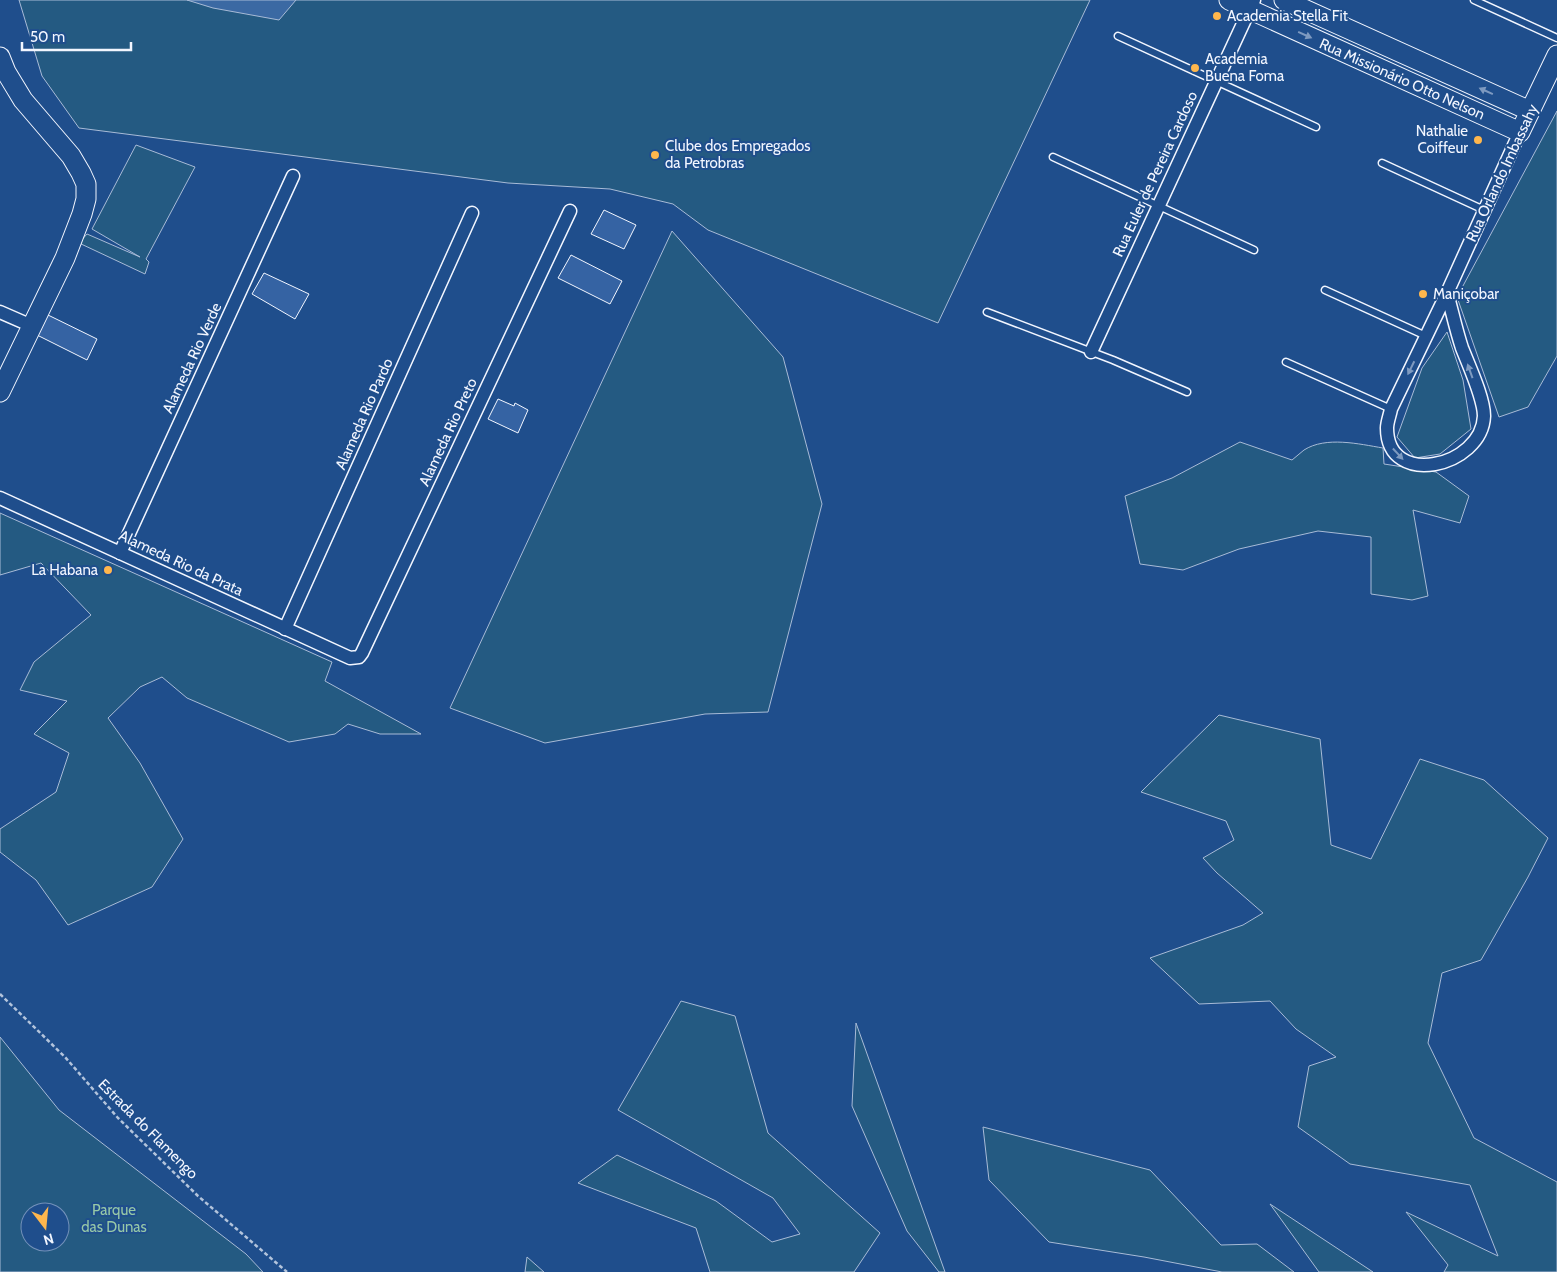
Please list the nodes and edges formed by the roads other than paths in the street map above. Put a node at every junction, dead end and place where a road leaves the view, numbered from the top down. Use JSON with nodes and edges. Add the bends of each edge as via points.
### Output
{"nodes":[{"id":1,"x":1229,"y":0,"type":"edge"},
{"id":2,"x":1284,"y":0,"type":"edge"},
{"id":3,"x":1474,"y":0,"type":"edge"},
{"id":4,"x":1252,"y":5,"type":"edge"},
{"id":5,"x":1118,"y":36,"type":"dead end"},
{"id":6,"x":1557,"y":38,"type":"edge"},
{"id":7,"x":1557,"y":55,"type":"edge"},
{"id":8,"x":0,"y":57,"type":"edge"},
{"id":9,"x":1217,"y":81,"type":"junction"},
{"id":10,"x":1530,"y":111,"type":"junction"},
{"id":11,"x":1316,"y":127,"type":"dead end"},
{"id":12,"x":1520,"y":132,"type":"junction"},
{"id":13,"x":1053,"y":157,"type":"dead end"},
{"id":14,"x":1382,"y":163,"type":"dead end"},
{"id":15,"x":293,"y":176,"type":"dead end"},
{"id":16,"x":1158,"y":206,"type":"junction"},
{"id":17,"x":1484,"y":210,"type":"junction"},
{"id":18,"x":570,"y":211,"type":"dead end"},
{"id":19,"x":472,"y":213,"type":"dead end"},
{"id":20,"x":1254,"y":250,"type":"dead end"},
{"id":21,"x":1325,"y":290,"type":"dead end"},
{"id":22,"x":1447,"y":293,"type":"junction"},
{"id":23,"x":0,"y":312,"type":"edge"},
{"id":24,"x":987,"y":312,"type":"dead end"},
{"id":25,"x":32,"y":326,"type":"junction"},
{"id":26,"x":1427,"y":337,"type":"junction"},
{"id":27,"x":1091,"y":352,"type":"junction"},
{"id":28,"x":1286,"y":362,"type":"dead end"},
{"id":29,"x":0,"y":392,"type":"edge"},
{"id":30,"x":1187,"y":392,"type":"dead end"},
{"id":31,"x":1391,"y":409,"type":"junction"},
{"id":32,"x":0,"y":498,"type":"edge"},
{"id":33,"x":120,"y":553,"type":"junction"},
{"id":34,"x":285,"y":629,"type":"junction"},
{"id":35,"x":350,"y":658,"type":"joint"}],
"edges":[{"from":1,"to":4,"type":"street","name":"Rua Missionário Otto Nelson"},
{"from":10,"to":2,"type":"street","name":"Rua Missionário Otto Nelson","one_way":true},
{"from":3,"to":6,"type":"lane"},
{"from":4,"to":9,"type":"street","name":"Rua Euler de Pereira Cardoso"},
{"from":4,"to":12,"type":"street","name":"Rua Missionário Otto Nelson","one_way":true},
{"from":5,"to":9,"type":"lane"},
{"from":7,"to":10,"type":"street","name":"Rua Orlando Imbassahy"},
{"from":8,"to":25,"type":"street","via":[[23,100],[71,156],[86,184],[82,214]]},
{"from":9,"to":11,"type":"lane"},
{"from":9,"to":16,"type":"street","name":"Rua Euler de Pereira Cardoso"},
{"from":10,"to":12,"type":"street","name":"Rua Orlando Imbassahy"},
{"from":12,"to":17,"type":"street","name":"Rua Orlando Imbassahy"},
{"from":13,"to":16,"type":"lane"},
{"from":14,"to":17,"type":"lane"},
{"from":15,"to":33,"type":"street","name":"Alameda Rio Verde"},
{"from":16,"to":20,"type":"lane"},
{"from":16,"to":27,"type":"street","name":"Rua Euler de Pereira Cardoso"},
{"from":17,"to":22,"type":"street","name":"Rua Orlando Imbassahy"},
{"from":18,"to":35,"type":"street","name":"Alameda Rio Preto","via":[[362,653],[359,657]]},
{"from":19,"to":34,"type":"street","name":"Alameda Rio Pardo"},
{"from":21,"to":26,"type":"lane"},
{"from":22,"to":26,"type":"street","name":"Rua Orlando Imbassahy"},
{"from":31,"to":22,"type":"street","name":"Rua Orlando Imbassahy","one_way":true,"via":[[1387,426],[1392,449],[1403,460],[1416,465],[1430,466],[1463,452],[1483,427],[1482,403]]},
{"from":23,"to":25,"type":"street"},
{"from":24,"to":27,"type":"lane"},
{"from":25,"to":29,"type":"street"},
{"from":26,"to":31,"type":"street","name":"Rua Orlando Imbassahy","one_way":true},
{"from":27,"to":30,"type":"lane"},
{"from":28,"to":31,"type":"lane"},
{"from":32,"to":33,"type":"street","name":"Alameda Rio da Prata"},
{"from":33,"to":34,"type":"street","name":"Alameda Rio da Prata"},
{"from":34,"to":35,"type":"street","name":"Alameda Rio da Prata"}]}
